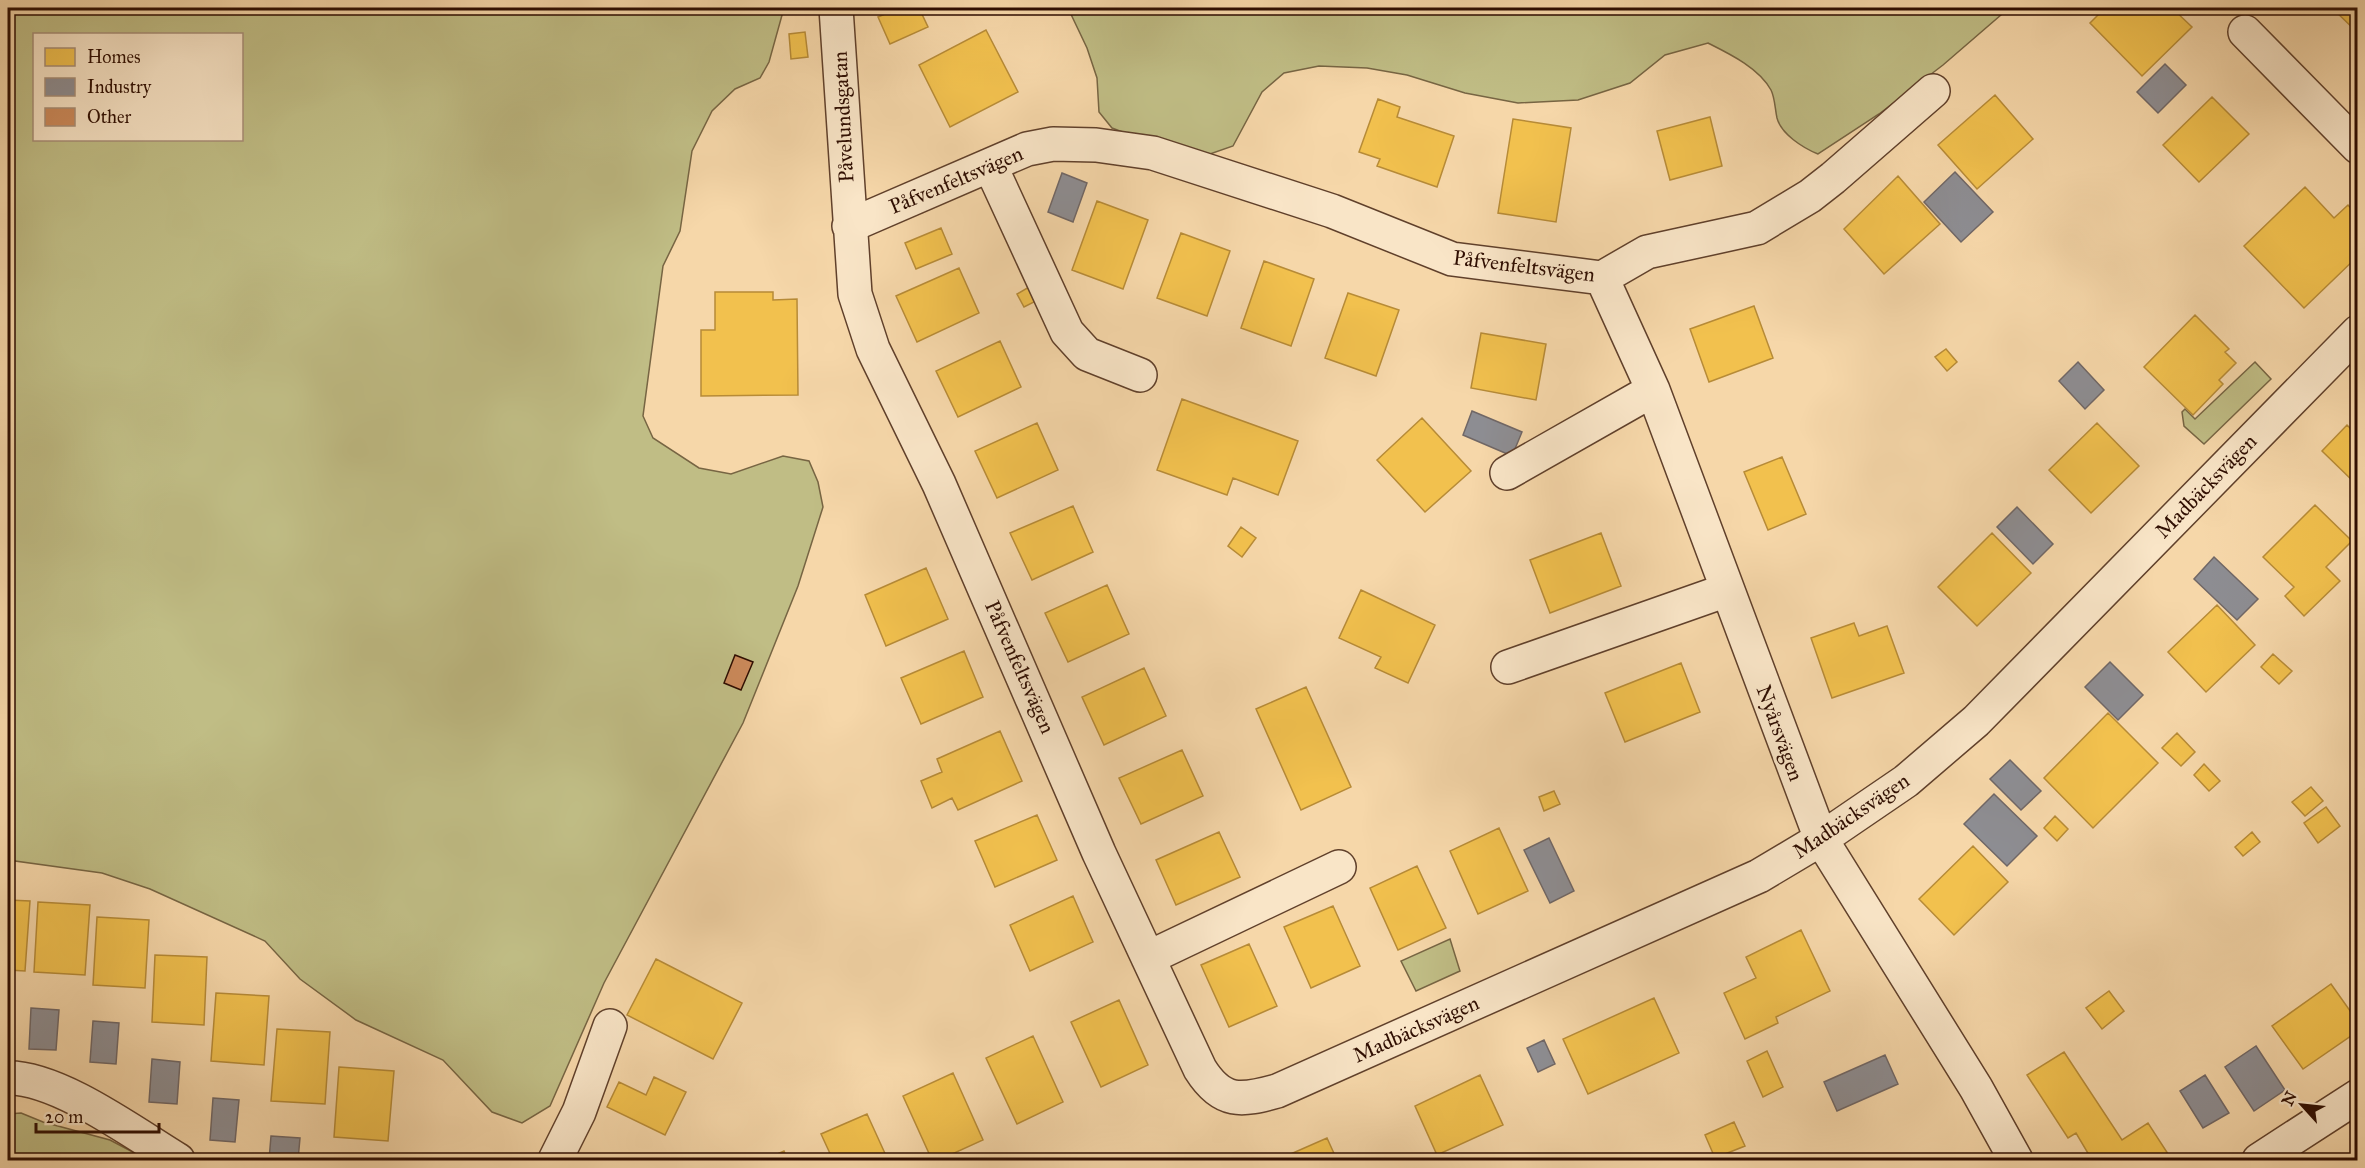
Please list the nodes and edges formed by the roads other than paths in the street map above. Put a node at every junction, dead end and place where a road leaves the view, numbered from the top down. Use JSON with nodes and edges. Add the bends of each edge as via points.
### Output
{"nodes":[{"id":1,"x":836,"y":8,"type":"edge"},
{"id":2,"x":2244,"y":32,"type":"dead end"},
{"id":3,"x":1933,"y":91,"type":"dead end"},
{"id":4,"x":2358,"y":147,"type":"edge"},
{"id":5,"x":990,"y":165,"type":"junction"},
{"id":6,"x":849,"y":226,"type":"junction"},
{"id":7,"x":1602,"y":278,"type":"junction"},
{"id":8,"x":2358,"y":332,"type":"edge"},
{"id":9,"x":1140,"y":375,"type":"dead end"},
{"id":10,"x":1653,"y":390,"type":"junction"},
{"id":11,"x":1507,"y":473,"type":"dead end"},
{"id":12,"x":1727,"y":590,"type":"junction"},
{"id":13,"x":1508,"y":667,"type":"dead end"},
{"id":14,"x":1821,"y":839,"type":"junction"},
{"id":15,"x":1339,"y":867,"type":"dead end"},
{"id":16,"x":1148,"y":958,"type":"junction"},
{"id":17,"x":610,"y":1026,"type":"dead end"},
{"id":18,"x":8,"y":1078,"type":"edge"},
{"id":19,"x":1216,"y":1090,"type":"joint"},
{"id":20,"x":2358,"y":1096,"type":"edge"},
{"id":21,"x":178,"y":1161,"type":"edge"},
{"id":22,"x":555,"y":1161,"type":"edge"},
{"id":23,"x":2016,"y":1161,"type":"edge"},
{"id":24,"x":2259,"y":1161,"type":"edge"}],
"edges":[{"from":1,"to":6,"type":"street","name":"Påvelundsgatan"},
{"from":2,"to":4,"type":"street"},
{"from":3,"to":7,"type":"street","name":"Påfvenfeltsvägen","via":[[1833,178],[1757,228],[1647,252]]},
{"from":5,"to":6,"type":"street","name":"Påfvenfeltsvägen"},
{"from":5,"to":7,"type":"street","name":"Påfvenfeltsvägen","via":[[1027,149],[1053,144],[1126,147],[1332,211],[1452,259]]},
{"from":5,"to":9,"type":"street","via":[[1067,332],[1087,354]]},
{"from":6,"to":16,"type":"street","name":"Påfvenfeltsvägen","via":[[855,294],[883,373],[939,484]]},
{"from":7,"to":10,"type":"street","name":"Nyårsvägen"},
{"from":8,"to":14,"type":"street","name":"Madbäcksvägen","via":[[1976,721],[1906,781]]},
{"from":10,"to":11,"type":"street"},
{"from":10,"to":12,"type":"street","name":"Nyårsvägen"},
{"from":12,"to":13,"type":"street"},
{"from":12,"to":14,"type":"street","name":"Nyårsvägen"},
{"from":14,"to":19,"type":"street","name":"Madbäcksvägen","via":[[1759,876],[1277,1091],[1247,1099]]},
{"from":14,"to":23,"type":"street","name":"Nyårsvägen","via":[[1976,1088]]},
{"from":15,"to":16,"type":"street"},
{"from":16,"to":19,"type":"street","name":"Påfvenfeltsvägen","via":[[1200,1069]]},
{"from":17,"to":22,"type":"street","via":[[579,1112]]},
{"from":18,"to":21,"type":"street","via":[[21,1078],[62,1091]]},
{"from":20,"to":24,"type":"street"}]}
